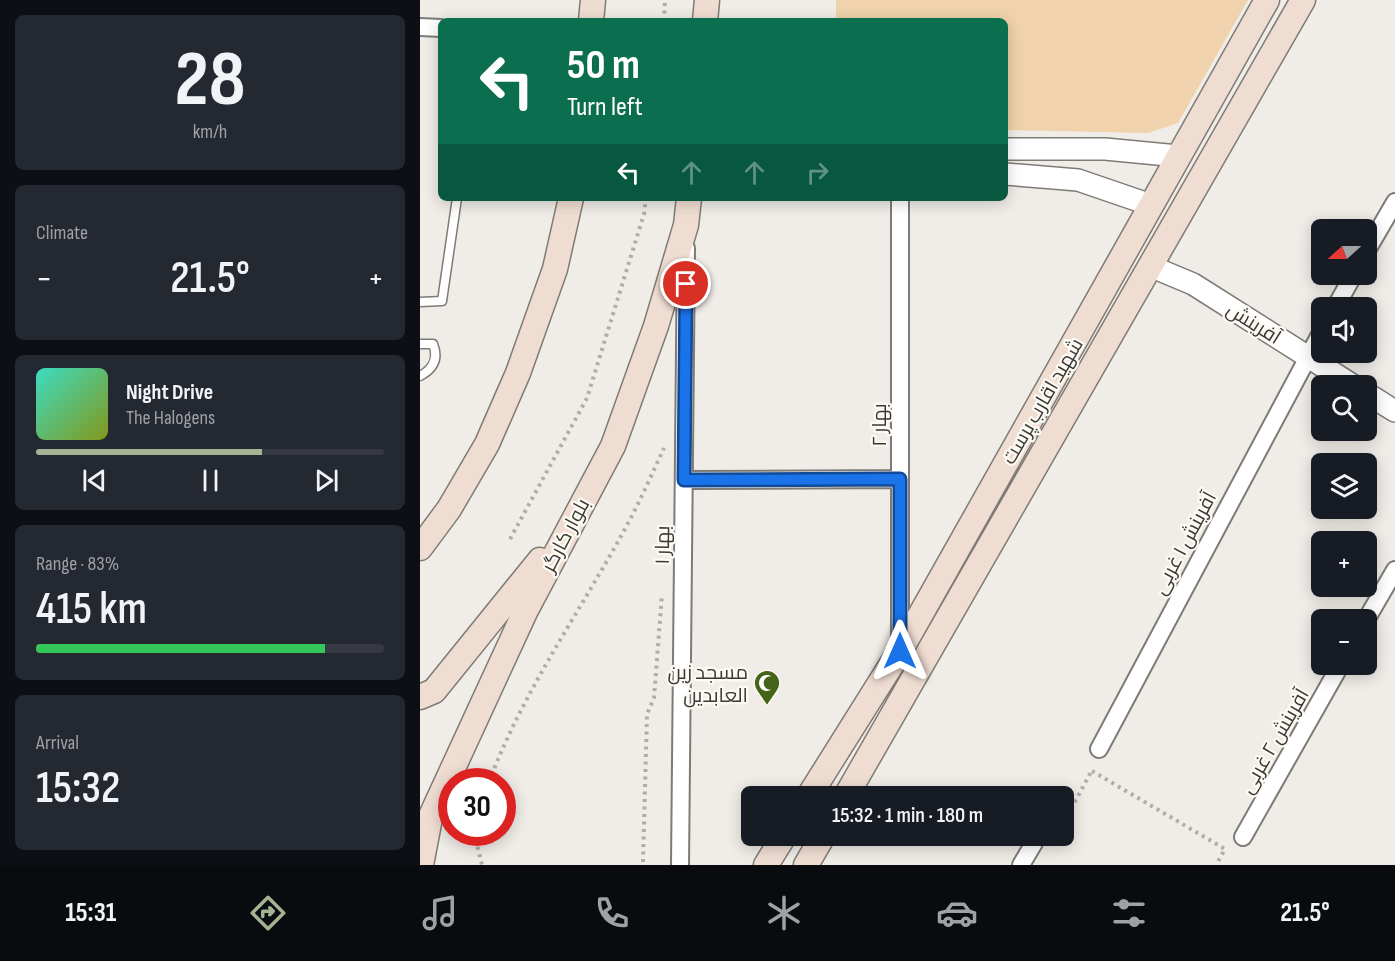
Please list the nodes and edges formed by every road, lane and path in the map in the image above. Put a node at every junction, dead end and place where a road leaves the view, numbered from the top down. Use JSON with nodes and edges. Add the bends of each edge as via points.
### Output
{"nodes":[{"id":1,"x":593,"y":0,"type":"edge"},
{"id":2,"x":665,"y":0,"type":"edge"},
{"id":3,"x":707,"y":0,"type":"edge"},
{"id":4,"x":1267,"y":0,"type":"edge"},
{"id":5,"x":1303,"y":0,"type":"edge"},
{"id":6,"x":591,"y":18,"type":"edge"},
{"id":7,"x":664,"y":18,"type":"edge"},
{"id":8,"x":705,"y":18,"type":"edge"},
{"id":9,"x":420,"y":27,"type":"edge"},
{"id":10,"x":438,"y":28,"type":"edge"},
{"id":11,"x":1008,"y":149,"type":"edge"},
{"id":12,"x":1178,"y":156,"type":"junction"},
{"id":13,"x":1008,"y":174,"type":"edge"},
{"id":14,"x":457,"y":201,"type":"edge"},
{"id":15,"x":570,"y":201,"type":"edge"},
{"id":16,"x":646,"y":201,"type":"edge"},
{"id":17,"x":689,"y":201,"type":"edge"},
{"id":18,"x":900,"y":201,"type":"edge"},
{"id":19,"x":1395,"y":202,"type":"edge"},
{"id":20,"x":1151,"y":205,"type":"junction"},
{"id":21,"x":686,"y":225,"type":"junction"},
{"id":22,"x":1377,"y":233,"type":"edge"},
{"id":23,"x":1150,"y":266,"type":"junction"},
{"id":24,"x":420,"y":302,"type":"edge"},
{"id":25,"x":420,"y":344,"type":"edge"},
{"id":26,"x":1311,"y":349,"type":"edge"},
{"id":27,"x":1307,"y":356,"type":"junction"},
{"id":28,"x":1337,"y":375,"type":"edge"},
{"id":29,"x":420,"y":376,"type":"edge"},
{"id":30,"x":1377,"y":400,"type":"edge"},
{"id":31,"x":1395,"y":411,"type":"edge"},
{"id":32,"x":666,"y":457,"type":"dead end"},
{"id":33,"x":900,"y":479,"type":"junction"},
{"id":34,"x":684,"y":480,"type":"junction"},
{"id":35,"x":574,"y":518,"type":"junction"},
{"id":36,"x":510,"y":539,"type":"dead end"},
{"id":37,"x":420,"y":548,"type":"edge"},
{"id":38,"x":1395,"y":570,"type":"edge"},
{"id":39,"x":662,"y":584,"type":"dead end"},
{"id":40,"x":1372,"y":609,"type":"edge"},
{"id":41,"x":900,"y":651,"type":"junction"},
{"id":42,"x":1335,"y":675,"type":"edge"},
{"id":43,"x":420,"y":697,"type":"edge"},
{"id":44,"x":1099,"y":749,"type":"joint"},
{"id":45,"x":494,"y":768,"type":"edge"},
{"id":46,"x":1092,"y":771,"type":"junction"},
{"id":47,"x":815,"y":786,"type":"edge"},
{"id":48,"x":852,"y":786,"type":"edge"},
{"id":49,"x":1074,"y":804,"type":"edge"},
{"id":50,"x":1243,"y":837,"type":"dead end"},
{"id":51,"x":477,"y":846,"type":"edge"},
{"id":52,"x":778,"y":846,"type":"edge"},
{"id":53,"x":817,"y":846,"type":"edge"},
{"id":54,"x":1032,"y":846,"type":"edge"},
{"id":55,"x":644,"y":862,"type":"dead end"},
{"id":56,"x":421,"y":865,"type":"edge"},
{"id":57,"x":482,"y":865,"type":"edge"},
{"id":58,"x":680,"y":865,"type":"edge"},
{"id":59,"x":766,"y":865,"type":"edge"},
{"id":60,"x":806,"y":865,"type":"edge"},
{"id":61,"x":1021,"y":865,"type":"edge"},
{"id":62,"x":1216,"y":865,"type":"edge"}],
"edges":[{"from":1,"to":6,"type":"main road"},
{"from":2,"to":7,"type":"path"},
{"from":3,"to":8,"type":"main road"},
{"from":4,"to":12,"type":"main road","name":"شهید اقارب پرست"},
{"from":5,"to":23,"type":"main road","name":"شهید اقارب پرست"},
{"from":9,"to":10,"type":"street"},
{"from":11,"to":12,"type":"street","via":[[1105,149]]},
{"from":12,"to":20,"type":"main road","name":"شهید اقارب پرست"},
{"from":13,"to":20,"type":"street","via":[[1078,180]]},
{"from":14,"to":24,"type":"lane","via":[[442,301]]},
{"from":15,"to":37,"type":"main road","via":[[555,269],[518,373],[487,444],[449,509]]},
{"from":16,"to":36,"type":"path","via":[[587,398]]},
{"from":17,"to":21,"type":"main road","name":"بلوار کارگر"},
{"from":18,"to":33,"type":"street","name":"بهار ۲"},
{"from":19,"to":22,"type":"street"},
{"from":20,"to":41,"type":"main road","name":"شهید اقارب پرست"},
{"from":21,"to":34,"type":"street","name":"بهار ۱"},
{"from":21,"to":35,"type":"main road","name":"بلوار کارگر","via":[[656,326],[613,446]]},
{"from":23,"to":27,"type":"street","name":"آفرینش","via":[[1193,284]]},
{"from":23,"to":48,"type":"main road","name":"شهید اقارب پرست"},
{"from":25,"to":29,"type":"lane","via":[[433,344],[436,356],[429,371]]},
{"from":26,"to":27,"type":"street","name":"آفرینش ۱ غربی"},
{"from":27,"to":28,"type":"street","name":"آفرینش"},
{"from":27,"to":44,"type":"street","name":"آفرینش ۱ غربی"},
{"from":30,"to":31,"type":"street"},
{"from":32,"to":45,"type":"path","via":[[666,446],[626,526],[549,658]]},
{"from":33,"to":34,"type":"street"},
{"from":33,"to":41,"type":"street","name":"بهار ۲"},
{"from":34,"to":58,"type":"street","name":"بهار ۱"},
{"from":35,"to":43,"type":"main road","via":[[434,691]]},
{"from":35,"to":56,"type":"main road","name":"بلوار کارگر","via":[[525,612],[430,818]]},
{"from":38,"to":40,"type":"street"},
{"from":39,"to":55,"type":"path","via":[[654,698],[647,714]]},
{"from":41,"to":47,"type":"main road","name":"شهید اقارب پرست"},
{"from":42,"to":50,"type":"street","name":"آفرینش ۲ غربی"},
{"from":44,"to":46,"type":"path"},
{"from":46,"to":49,"type":"path"},
{"from":46,"to":62,"type":"path","via":[[1225,849]]},
{"from":51,"to":57,"type":"path"},
{"from":52,"to":59,"type":"main road"},
{"from":53,"to":60,"type":"main road"},
{"from":54,"to":61,"type":"street"}]}
